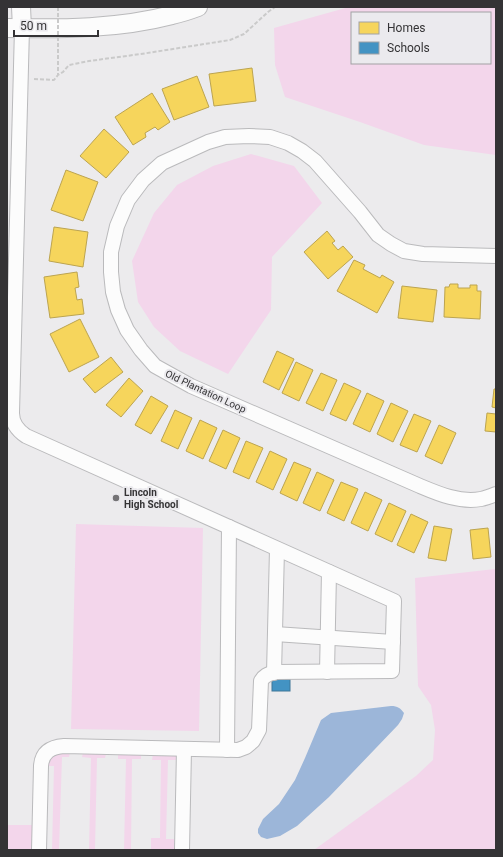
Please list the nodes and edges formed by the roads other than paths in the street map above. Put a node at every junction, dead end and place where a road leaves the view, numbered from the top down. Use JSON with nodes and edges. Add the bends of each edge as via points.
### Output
{"nodes":[{"id":1,"x":21,"y":7,"type":"edge"},
{"id":2,"x":198,"y":7,"type":"edge"},
{"id":3,"x":14,"y":28,"type":"edge"},
{"id":4,"x":12,"y":228,"type":"edge"},
{"id":5,"x":496,"y":256,"type":"edge"},
{"id":6,"x":496,"y":494,"type":"edge"},
{"id":7,"x":229,"y":527,"type":"junction"},
{"id":8,"x":277,"y":549,"type":"junction"},
{"id":9,"x":329,"y":572,"type":"junction"},
{"id":10,"x":275,"y":634,"type":"junction"},
{"id":11,"x":328,"y":637,"type":"junction"},
{"id":12,"x":393,"y":642,"type":"junction"},
{"id":13,"x":274,"y":672,"type":"junction"},
{"id":14,"x":327,"y":672,"type":"junction"},
{"id":15,"x":184,"y":749,"type":"junction"},
{"id":16,"x":226,"y":750,"type":"junction"},
{"id":17,"x":39,"y":850,"type":"edge"},
{"id":18,"x":182,"y":850,"type":"edge"}],
"edges":[{"from":1,"to":3,"type":"main road"},
{"from":2,"to":3,"type":"main road","via":[[133,23],[70,28]]},
{"from":3,"to":4,"type":"street","via":[[20,79]]},
{"from":4,"to":7,"type":"street","via":[[12,413],[14,424],[19,431]]},
{"from":5,"to":6,"type":"street","name":"Old Plantation Loop","via":[[404,251],[378,235],[314,161],[302,152],[288,143],[270,137],[249,136],[225,137],[208,142],[162,163],[143,180],[128,200],[117,226],[111,252],[113,292],[118,310],[127,330],[155,366],[191,386],[445,496],[467,500]]},
{"from":7,"to":8,"type":"street"},
{"from":7,"to":16,"type":"street"},
{"from":8,"to":9,"type":"street"},
{"from":8,"to":10,"type":"street"},
{"from":9,"to":11,"type":"street"},
{"from":9,"to":12,"type":"street","via":[[394,601]]},
{"from":10,"to":11,"type":"street"},
{"from":10,"to":13,"type":"street"},
{"from":11,"to":12,"type":"street"},
{"from":11,"to":14,"type":"street"},
{"from":12,"to":14,"type":"street","via":[[392,671]]},
{"from":13,"to":14,"type":"street"},
{"from":13,"to":16,"type":"street","via":[[263,677],[261,681],[259,730],[253,740],[238,750]]},
{"from":15,"to":16,"type":"street"},
{"from":15,"to":17,"type":"street","via":[[58,746],[47,752],[43,756],[41,766]]},
{"from":15,"to":18,"type":"street"}]}
